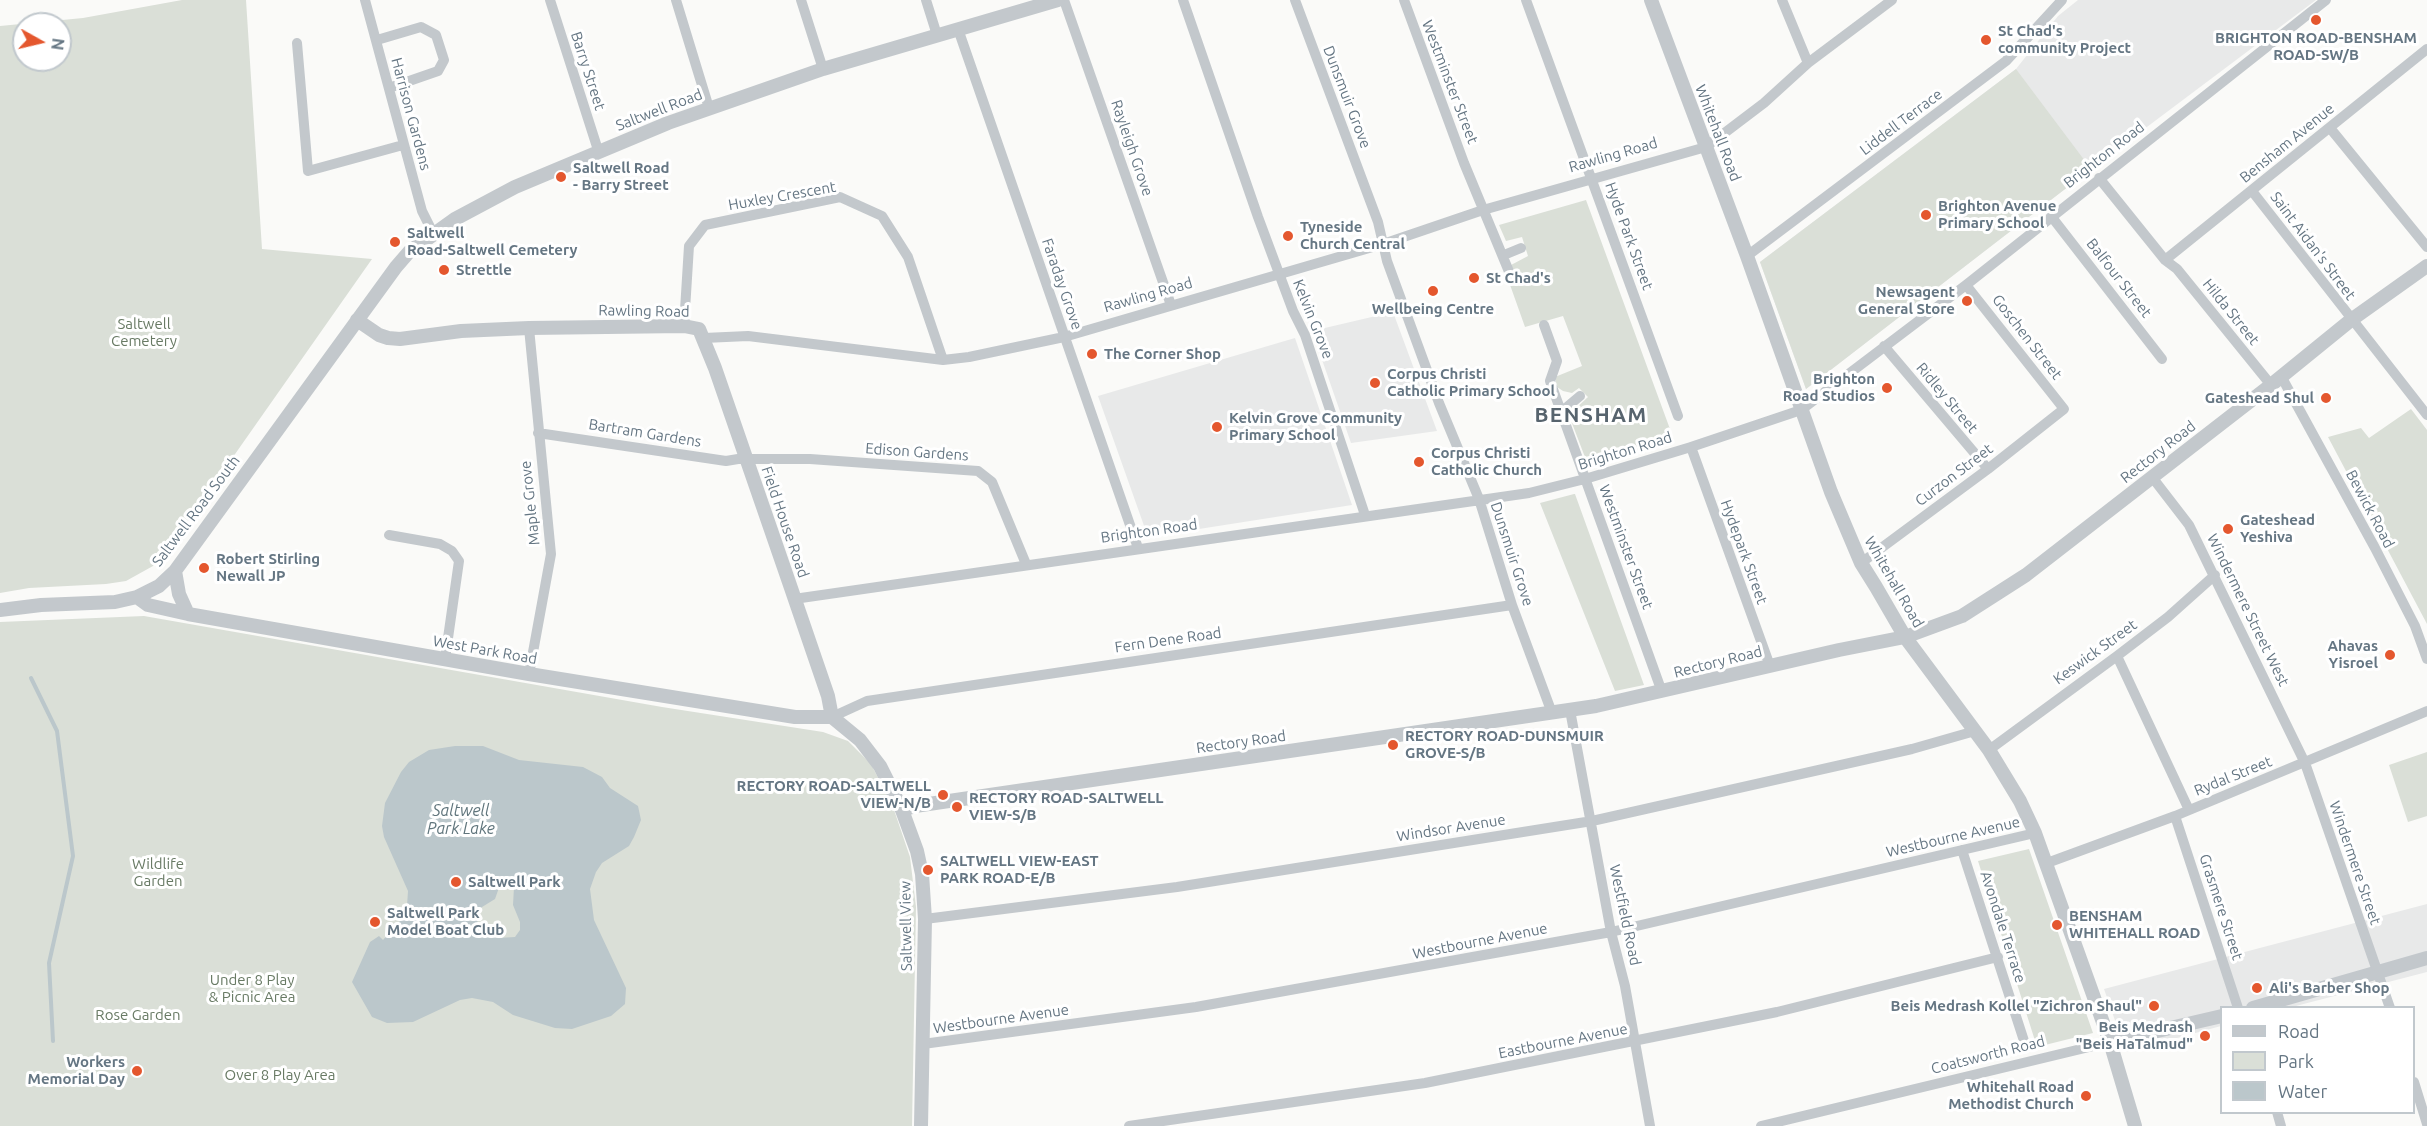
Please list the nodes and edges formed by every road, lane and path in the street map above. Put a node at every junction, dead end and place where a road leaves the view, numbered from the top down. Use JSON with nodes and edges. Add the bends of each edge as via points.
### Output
{"nodes":[{"id":1,"x":365,"y":0,"type":"edge"},
{"id":2,"x":550,"y":0,"type":"edge"},
{"id":3,"x":676,"y":0,"type":"edge"},
{"id":4,"x":801,"y":0,"type":"edge"},
{"id":5,"x":926,"y":0,"type":"edge"},
{"id":6,"x":1057,"y":0,"type":"edge"},
{"id":7,"x":1183,"y":0,"type":"edge"},
{"id":8,"x":1295,"y":0,"type":"edge"},
{"id":9,"x":1404,"y":0,"type":"edge"},
{"id":10,"x":1527,"y":0,"type":"edge"},
{"id":11,"x":1651,"y":0,"type":"edge"},
{"id":12,"x":1782,"y":0,"type":"edge"},
{"id":13,"x":1892,"y":0,"type":"edge"},
{"id":14,"x":2062,"y":0,"type":"edge"},
{"id":15,"x":2326,"y":0,"type":"edge"},
{"id":16,"x":958,"y":29,"type":"junction"},
{"id":17,"x":937,"y":35,"type":"junction"},
{"id":18,"x":376,"y":40,"type":"junction"},
{"id":19,"x":297,"y":43,"type":"dead end"},
{"id":20,"x":2427,"y":49,"type":"edge"},
{"id":21,"x":1808,"y":63,"type":"junction"},
{"id":22,"x":823,"y":69,"type":"junction"},
{"id":23,"x":388,"y":88,"type":"junction"},
{"id":24,"x":709,"y":108,"type":"junction"},
{"id":25,"x":2330,"y":128,"type":"junction"},
{"id":26,"x":403,"y":145,"type":"junction"},
{"id":27,"x":1706,"y":147,"type":"junction"},
{"id":28,"x":598,"y":150,"type":"junction"},
{"id":29,"x":1592,"y":178,"type":"junction"},
{"id":30,"x":2099,"y":178,"type":"junction"},
{"id":31,"x":2252,"y":191,"type":"junction"},
{"id":32,"x":1483,"y":210,"type":"junction"},
{"id":33,"x":2051,"y":216,"type":"junction"},
{"id":34,"x":433,"y":233,"type":"junction"},
{"id":35,"x":1383,"y":244,"type":"junction"},
{"id":36,"x":2427,"y":247,"type":"edge"},
{"id":37,"x":1521,"y":248,"type":"dead end"},
{"id":38,"x":1504,"y":255,"type":"junction"},
{"id":39,"x":1747,"y":256,"type":"junction"},
{"id":40,"x":2165,"y":260,"type":"junction"},
{"id":41,"x":2427,"y":266,"type":"edge"},
{"id":42,"x":1279,"y":274,"type":"junction"},
{"id":43,"x":1510,"y":274,"type":"dead end"},
{"id":44,"x":1966,"y":285,"type":"junction"},
{"id":45,"x":1171,"y":305,"type":"junction"},
{"id":46,"x":357,"y":320,"type":"junction"},
{"id":47,"x":2351,"y":320,"type":"junction"},
{"id":48,"x":1544,"y":325,"type":"dead end"},
{"id":49,"x":684,"y":326,"type":"junction"},
{"id":50,"x":529,"y":328,"type":"junction"},
{"id":51,"x":1064,"y":337,"type":"junction"},
{"id":52,"x":704,"y":338,"type":"junction"},
{"id":53,"x":1884,"y":346,"type":"junction"},
{"id":54,"x":333,"y":353,"type":"joint"},
{"id":55,"x":2162,"y":359,"type":"dead end"},
{"id":56,"x":943,"y":360,"type":"junction"},
{"id":57,"x":2276,"y":381,"type":"junction"},
{"id":58,"x":1580,"y":396,"type":"dead end"},
{"id":59,"x":2064,"y":409,"type":"joint"},
{"id":60,"x":1801,"y":410,"type":"junction"},
{"id":61,"x":1561,"y":412,"type":"junction"},
{"id":62,"x":2427,"y":415,"type":"edge"},
{"id":63,"x":1678,"y":416,"type":"dead end"},
{"id":64,"x":538,"y":433,"type":"junction"},
{"id":65,"x":1691,"y":447,"type":"junction"},
{"id":66,"x":747,"y":460,"type":"junction"},
{"id":67,"x":1988,"y":469,"type":"junction"},
{"id":68,"x":2152,"y":477,"type":"junction"},
{"id":69,"x":1585,"y":479,"type":"junction"},
{"id":70,"x":1479,"y":499,"type":"junction"},
{"id":71,"x":1365,"y":515,"type":"junction"},
{"id":72,"x":389,"y":535,"type":"dead end"},
{"id":73,"x":1138,"y":548,"type":"junction"},
{"id":74,"x":1861,"y":563,"type":"junction"},
{"id":75,"x":1026,"y":564,"type":"junction"},
{"id":76,"x":175,"y":571,"type":"junction"},
{"id":77,"x":2216,"y":575,"type":"junction"},
{"id":78,"x":137,"y":597,"type":"junction"},
{"id":79,"x":794,"y":599,"type":"junction"},
{"id":80,"x":1512,"y":605,"type":"junction"},
{"id":81,"x":0,"y":610,"type":"edge"},
{"id":82,"x":188,"y":614,"type":"junction"},
{"id":83,"x":1905,"y":636,"type":"junction"},
{"id":84,"x":2117,"y":656,"type":"junction"},
{"id":85,"x":445,"y":659,"type":"junction"},
{"id":86,"x":2427,"y":659,"type":"edge"},
{"id":87,"x":1770,"y":666,"type":"junction"},
{"id":88,"x":529,"y":674,"type":"junction"},
{"id":89,"x":1662,"y":692,"type":"junction"},
{"id":90,"x":1570,"y":710,"type":"junction"},
{"id":91,"x":2427,"y":711,"type":"edge"},
{"id":92,"x":1552,"y":713,"type":"junction"},
{"id":93,"x":832,"y":717,"type":"junction"},
{"id":94,"x":1975,"y":731,"type":"junction"},
{"id":95,"x":1989,"y":750,"type":"junction"},
{"id":96,"x":2305,"y":763,"type":"junction"},
{"id":97,"x":902,"y":810,"type":"junction"},
{"id":98,"x":2189,"y":810,"type":"junction"},
{"id":99,"x":2175,"y":816,"type":"junction"},
{"id":100,"x":1592,"y":821,"type":"junction"},
{"id":101,"x":2035,"y":833,"type":"junction"},
{"id":102,"x":1962,"y":850,"type":"junction"},
{"id":103,"x":2047,"y":863,"type":"junction"},
{"id":104,"x":925,"y":919,"type":"junction"},
{"id":105,"x":1611,"y":932,"type":"junction"},
{"id":106,"x":1998,"y":957,"type":"junction"},
{"id":107,"x":2427,"y":958,"type":"edge"},
{"id":108,"x":2377,"y":972,"type":"junction"},
{"id":109,"x":2237,"y":1006,"type":"edge"},
{"id":110,"x":2260,"y":1006,"type":"edge"},
{"id":111,"x":2389,"y":1006,"type":"edge"},
{"id":112,"x":2220,"y":1016,"type":"edge"},
{"id":113,"x":1634,"y":1042,"type":"junction"},
{"id":114,"x":2110,"y":1042,"type":"junction"},
{"id":115,"x":922,"y":1044,"type":"junction"},
{"id":116,"x":2026,"y":1047,"type":"dead end"},
{"id":117,"x":2415,"y":1085,"type":"edge"},
{"id":118,"x":2427,"y":1124,"type":"edge"},
{"id":119,"x":921,"y":1126,"type":"edge"},
{"id":120,"x":1129,"y":1126,"type":"edge"},
{"id":121,"x":1650,"y":1126,"type":"edge"},
{"id":122,"x":1761,"y":1126,"type":"edge"},
{"id":123,"x":2135,"y":1126,"type":"edge"}],
"edges":[{"from":1,"to":18,"type":"street","name":"Harrison Gardens"},
{"from":2,"to":28,"type":"street","name":"Barry Street"},
{"from":3,"to":24,"type":"street"},
{"from":4,"to":22,"type":"street"},
{"from":5,"to":17,"type":"street"},
{"from":6,"to":16,"type":"street","name":"Saltwell Road"},
{"from":6,"to":45,"type":"street","name":"Rayleigh Grove"},
{"from":7,"to":42,"type":"street","name":"Kelvin Grove"},
{"from":8,"to":35,"type":"street","name":"Dunsmuir Grove"},
{"from":9,"to":32,"type":"street","name":"Westminster Street"},
{"from":10,"to":29,"type":"street","name":"Hyde Park Street"},
{"from":11,"to":27,"type":"street","name":"Whitehall Road"},
{"from":12,"to":21,"type":"street"},
{"from":13,"to":21,"type":"street","name":"Rawling Road"},
{"from":14,"to":39,"type":"street","name":"Liddell Terrace","via":[[2006,61]]},
{"from":15,"to":30,"type":"street","name":"Brighton Road"},
{"from":16,"to":17,"type":"street","name":"Saltwell Road"},
{"from":16,"to":51,"type":"street","name":"Faraday Grove"},
{"from":17,"to":22,"type":"street","name":"Saltwell Road"},
{"from":18,"to":23,"type":"street","name":"Harrison Gardens"},
{"from":18,"to":23,"type":"street","via":[[421,27],[436,35],[444,60],[438,71]]},
{"from":19,"to":26,"type":"street","via":[[308,171]]},
{"from":20,"to":25,"type":"street","name":"Bensham Avenue"},
{"from":21,"to":27,"type":"street","name":"Rawling Road"},
{"from":22,"to":24,"type":"street","name":"Saltwell Road"},
{"from":23,"to":26,"type":"street","name":"Harrison Gardens"},
{"from":24,"to":28,"type":"street","name":"Saltwell Road"},
{"from":25,"to":31,"type":"street","name":"Bensham Avenue"},
{"from":25,"to":36,"type":"street"},
{"from":26,"to":34,"type":"street","name":"Harrison Gardens","via":[[422,211]]},
{"from":27,"to":29,"type":"street","name":"Rawling Road"},
{"from":27,"to":39,"type":"street","name":"Whitehall Road"},
{"from":28,"to":34,"type":"street","name":"Saltwell Road","via":[[495,196]]},
{"from":29,"to":32,"type":"street","name":"Rawling Road"},
{"from":29,"to":63,"type":"street","name":"Hyde Park Street"},
{"from":30,"to":33,"type":"street","name":"Brighton Road"},
{"from":30,"to":40,"type":"street","name":"Hilda Street"},
{"from":31,"to":40,"type":"street","name":"Bensham Avenue"},
{"from":31,"to":47,"type":"street","name":"Saint Aidan's Street"},
{"from":32,"to":35,"type":"street","name":"Rawling Road"},
{"from":32,"to":38,"type":"street","name":"Westminster Street"},
{"from":33,"to":44,"type":"street","name":"Brighton Road"},
{"from":33,"to":55,"type":"street","name":"Balfour Street"},
{"from":34,"to":46,"type":"street","name":"Saltwell Road","via":[[396,267]]},
{"from":35,"to":42,"type":"street","name":"Rawling Road"},
{"from":35,"to":70,"type":"street","name":"Dunsmuir Grove","via":[[1438,403]]},
{"from":37,"to":38,"type":"street"},
{"from":38,"to":43,"type":"street","name":"Westminster Street"},
{"from":39,"to":60,"type":"street","name":"Whitehall Road"},
{"from":40,"to":57,"type":"street","name":"Hilda Street"},
{"from":41,"to":47,"type":"street","name":"Rectory Road"},
{"from":42,"to":45,"type":"street","name":"Rawling Road"},
{"from":42,"to":71,"type":"street","name":"Kelvin Grove","via":[[1305,335]]},
{"from":44,"to":53,"type":"street","name":"Brighton Road"},
{"from":44,"to":59,"type":"street","name":"Goschen Street"},
{"from":45,"to":51,"type":"street","name":"Rawling Road"},
{"from":46,"to":50,"type":"street","name":"Rawling Road","via":[[379,334],[399,339]]},
{"from":46,"to":54,"type":"street","name":"Saltwell Road"},
{"from":47,"to":57,"type":"street","name":"Rectory Road"},
{"from":47,"to":62,"type":"street","name":"Saint Aidan's Street"},
{"from":48,"to":61,"type":"street","name":"Westminster Street","via":[[1557,361],[1550,381]]},
{"from":49,"to":50,"type":"street","name":"Rawling Road"},
{"from":49,"to":52,"type":"street","name":"Rawling Road","via":[[699,329]]},
{"from":49,"to":56,"type":"street","name":"Huxley Crescent","via":[[689,246],[705,225],[840,197],[882,216],[908,257]]},
{"from":50,"to":64,"type":"street","name":"Maple Grove"},
{"from":51,"to":56,"type":"street","name":"Rawling Road"},
{"from":51,"to":73,"type":"street","name":"Faraday Grove"},
{"from":52,"to":56,"type":"street","name":"Rawling Road","via":[[748,336]]},
{"from":52,"to":66,"type":"street","name":"Field House Road"},
{"from":53,"to":60,"type":"street","name":"Brighton Road"},
{"from":53,"to":67,"type":"street","name":"Ridley Street"},
{"from":54,"to":76,"type":"street","name":"Saltwell Road South"},
{"from":57,"to":68,"type":"street","name":"Rectory Road"},
{"from":57,"to":86,"type":"street","name":"Bewick Road","via":[[2385,568]]},
{"from":58,"to":61,"type":"street"},
{"from":59,"to":67,"type":"street","name":"Curzon Street"},
{"from":60,"to":65,"type":"street","name":"Brighton Road"},
{"from":60,"to":74,"type":"street","name":"Whitehall Road"},
{"from":61,"to":69,"type":"street","name":"Westminster Street"},
{"from":64,"to":66,"type":"street","name":"Bartram Gardens","via":[[726,461]]},
{"from":64,"to":88,"type":"street","name":"Maple Grove","via":[[551,554]]},
{"from":65,"to":69,"type":"street","name":"Brighton Road"},
{"from":65,"to":87,"type":"street","name":"Hydepark Street"},
{"from":66,"to":75,"type":"street","name":"Edison Gardens","via":[[810,459],[978,471],[992,482]]},
{"from":66,"to":79,"type":"street","name":"Field House Road"},
{"from":67,"to":74,"type":"street","name":"Curzon Street"},
{"from":68,"to":77,"type":"street","name":"Windermere Street West","via":[[2189,525]]},
{"from":68,"to":83,"type":"street","name":"Rectory Road","via":[[1985,603],[1962,616]]},
{"from":69,"to":70,"type":"street","name":"Brighton Road","via":[[1529,493]]},
{"from":69,"to":89,"type":"street","name":"Westminster Street"},
{"from":70,"to":71,"type":"street","name":"Brighton Road"},
{"from":70,"to":80,"type":"street","name":"Dunsmuir Grove"},
{"from":71,"to":73,"type":"street","name":"Brighton Road"},
{"from":72,"to":85,"type":"street","via":[[440,544],[452,550],[459,561]]},
{"from":73,"to":75,"type":"street","name":"Brighton Road"},
{"from":74,"to":83,"type":"street","name":"Whitehall Road"},
{"from":75,"to":79,"type":"street","name":"Brighton Road"},
{"from":76,"to":78,"type":"street","name":"Saltwell Road South","via":[[159,586]]},
{"from":76,"to":82,"type":"street"},
{"from":77,"to":84,"type":"street","name":"Keswick Street"},
{"from":77,"to":96,"type":"street","name":"Windermere Street West"},
{"from":78,"to":81,"type":"street","name":"Saltwell Road South"},
{"from":78,"to":82,"type":"street","name":"West Park Road","via":[[148,605]]},
{"from":79,"to":93,"type":"street","name":"Field House Road"},
{"from":80,"to":92,"type":"street","name":"Dunsmuir Grove"},
{"from":80,"to":93,"type":"street","name":"Fern Dene Road","via":[[867,701]]},
{"from":82,"to":85,"type":"street","name":"West Park Road"},
{"from":83,"to":87,"type":"street","name":"Rectory Road"},
{"from":83,"to":94,"type":"street","name":"Whitehall Road"},
{"from":84,"to":95,"type":"street","name":"Keswick Street"},
{"from":84,"to":98,"type":"street"},
{"from":85,"to":88,"type":"street","name":"West Park Road"},
{"from":87,"to":89,"type":"street","name":"Rectory Road"},
{"from":88,"to":93,"type":"street","name":"West Park Road","via":[[795,717]]},
{"from":89,"to":90,"type":"street","name":"Rectory Road"},
{"from":90,"to":92,"type":"street","name":"Rectory Road"},
{"from":90,"to":100,"type":"street","name":"Westfield Road"},
{"from":91,"to":96,"type":"street","name":"Rydal Street"},
{"from":92,"to":97,"type":"street","name":"Rectory Road"},
{"from":93,"to":97,"type":"street","name":"Saltwell View","via":[[871,753]]},
{"from":94,"to":95,"type":"street","name":"Whitehall Road"},
{"from":94,"to":100,"type":"street","name":"Windsor Avenue","via":[[1912,749]]},
{"from":95,"to":101,"type":"street","name":"Whitehall Road"},
{"from":96,"to":98,"type":"street","name":"Rydal Street"},
{"from":96,"to":108,"type":"street","name":"Windermere Street"},
{"from":97,"to":104,"type":"street","name":"Saltwell View","via":[[922,874]]},
{"from":98,"to":99,"type":"street","name":"Rydal Street"},
{"from":99,"to":103,"type":"street","name":"Rydal Street"},
{"from":99,"to":109,"type":"street","name":"Grasmere Street"},
{"from":100,"to":104,"type":"street","name":"Windsor Avenue","via":[[1177,887]]},
{"from":100,"to":105,"type":"street","name":"Westfield Road"},
{"from":101,"to":102,"type":"street","name":"Westbourne Avenue"},
{"from":101,"to":103,"type":"street","name":"Whitehall Road"},
{"from":102,"to":105,"type":"street","name":"Westbourne Avenue"},
{"from":102,"to":106,"type":"street","name":"Avondale Terrace"},
{"from":103,"to":114,"type":"street","name":"Whitehall Road"},
{"from":104,"to":115,"type":"street","name":"Saltwell View"},
{"from":105,"to":113,"type":"street","name":"Westfield Road"},
{"from":105,"to":115,"type":"street","name":"Westbourne Avenue","via":[[1196,1007]]},
{"from":106,"to":113,"type":"street","name":"Eastbourne Avenue","via":[[1777,1012]]},
{"from":106,"to":116,"type":"street","name":"Avondale Terrace"},
{"from":107,"to":108,"type":"street"},
{"from":108,"to":110,"type":"street"},
{"from":108,"to":111,"type":"street","name":"Windermere Street"},
{"from":112,"to":114,"type":"street","name":"Coatsworth Road"},
{"from":113,"to":120,"type":"street","name":"Eastbourne Avenue","via":[[1425,1083]]},
{"from":113,"to":121,"type":"street","name":"Westfield Road"},
{"from":114,"to":122,"type":"street","name":"Coatsworth Road"},
{"from":114,"to":123,"type":"street","name":"Whitehall Road"},
{"from":115,"to":119,"type":"street","name":"Saltwell View"},
{"from":117,"to":118,"type":"street"}]}
